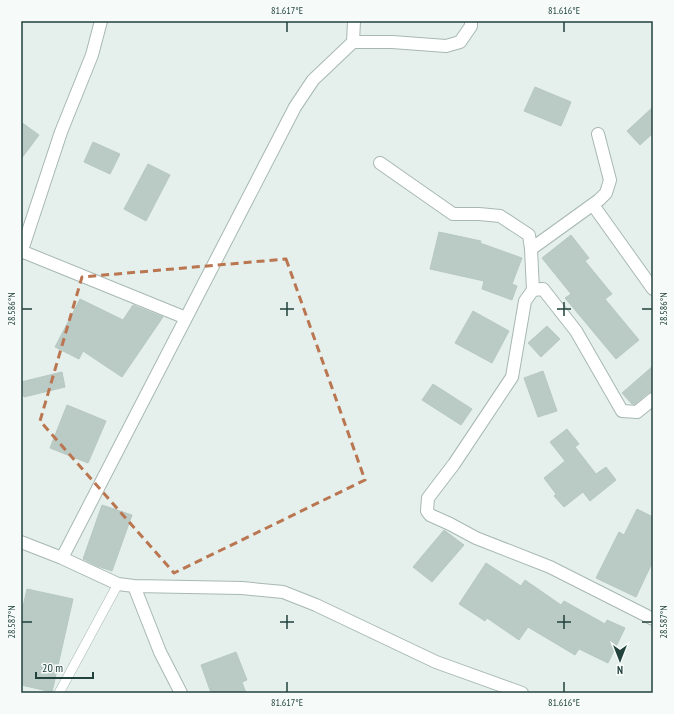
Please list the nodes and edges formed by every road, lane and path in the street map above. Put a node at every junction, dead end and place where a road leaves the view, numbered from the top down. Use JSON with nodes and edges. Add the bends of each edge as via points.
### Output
{"nodes":[{"id":1,"x":101,"y":21,"type":"edge"},
{"id":2,"x":354,"y":21,"type":"edge"},
{"id":3,"x":471,"y":21,"type":"edge"},
{"id":4,"x":353,"y":42,"type":"junction"},
{"id":5,"x":598,"y":134,"type":"dead end"},
{"id":6,"x":380,"y":163,"type":"dead end"},
{"id":7,"x":593,"y":205,"type":"junction"},
{"id":8,"x":531,"y":249,"type":"junction"},
{"id":9,"x":21,"y":252,"type":"edge"},
{"id":10,"x":653,"y":289,"type":"edge"},
{"id":11,"x":532,"y":290,"type":"junction"},
{"id":12,"x":186,"y":318,"type":"junction"},
{"id":13,"x":653,"y":399,"type":"edge"},
{"id":14,"x":21,"y":542,"type":"edge"},
{"id":15,"x":62,"y":558,"type":"junction"},
{"id":16,"x":118,"y":584,"type":"junction"},
{"id":17,"x":134,"y":586,"type":"junction"},
{"id":18,"x":653,"y":618,"type":"edge"},
{"id":19,"x":59,"y":693,"type":"edge"},
{"id":20,"x":181,"y":693,"type":"edge"},
{"id":21,"x":522,"y":693,"type":"edge"}],
"edges":[{"from":1,"to":9,"type":"street","via":[[92,55],[61,132]]},
{"from":2,"to":4,"type":"street"},
{"from":3,"to":4,"type":"street","via":[[471,26],[460,42],[446,46]]},
{"from":4,"to":12,"type":"street","via":[[313,80],[295,107]]},
{"from":5,"to":7,"type":"street","via":[[610,180],[606,193]]},
{"from":6,"to":8,"type":"street","via":[[453,214],[500,216],[529,235]]},
{"from":7,"to":8,"type":"street"},
{"from":7,"to":10,"type":"street"},
{"from":8,"to":11,"type":"street"},
{"from":9,"to":12,"type":"street"},
{"from":11,"to":13,"type":"street","via":[[543,289],[576,331],[622,411],[637,412]]},
{"from":11,"to":18,"type":"street","via":[[525,301],[512,377],[428,498],[427,511],[476,538],[550,567]]},
{"from":12,"to":15,"type":"street"},
{"from":14,"to":15,"type":"street"},
{"from":15,"to":16,"type":"street"},
{"from":16,"to":17,"type":"street"},
{"from":16,"to":19,"type":"lane"},
{"from":17,"to":20,"type":"street","via":[[160,652]]},
{"from":17,"to":21,"type":"street","via":[[242,588],[283,592],[436,662]]}]}
